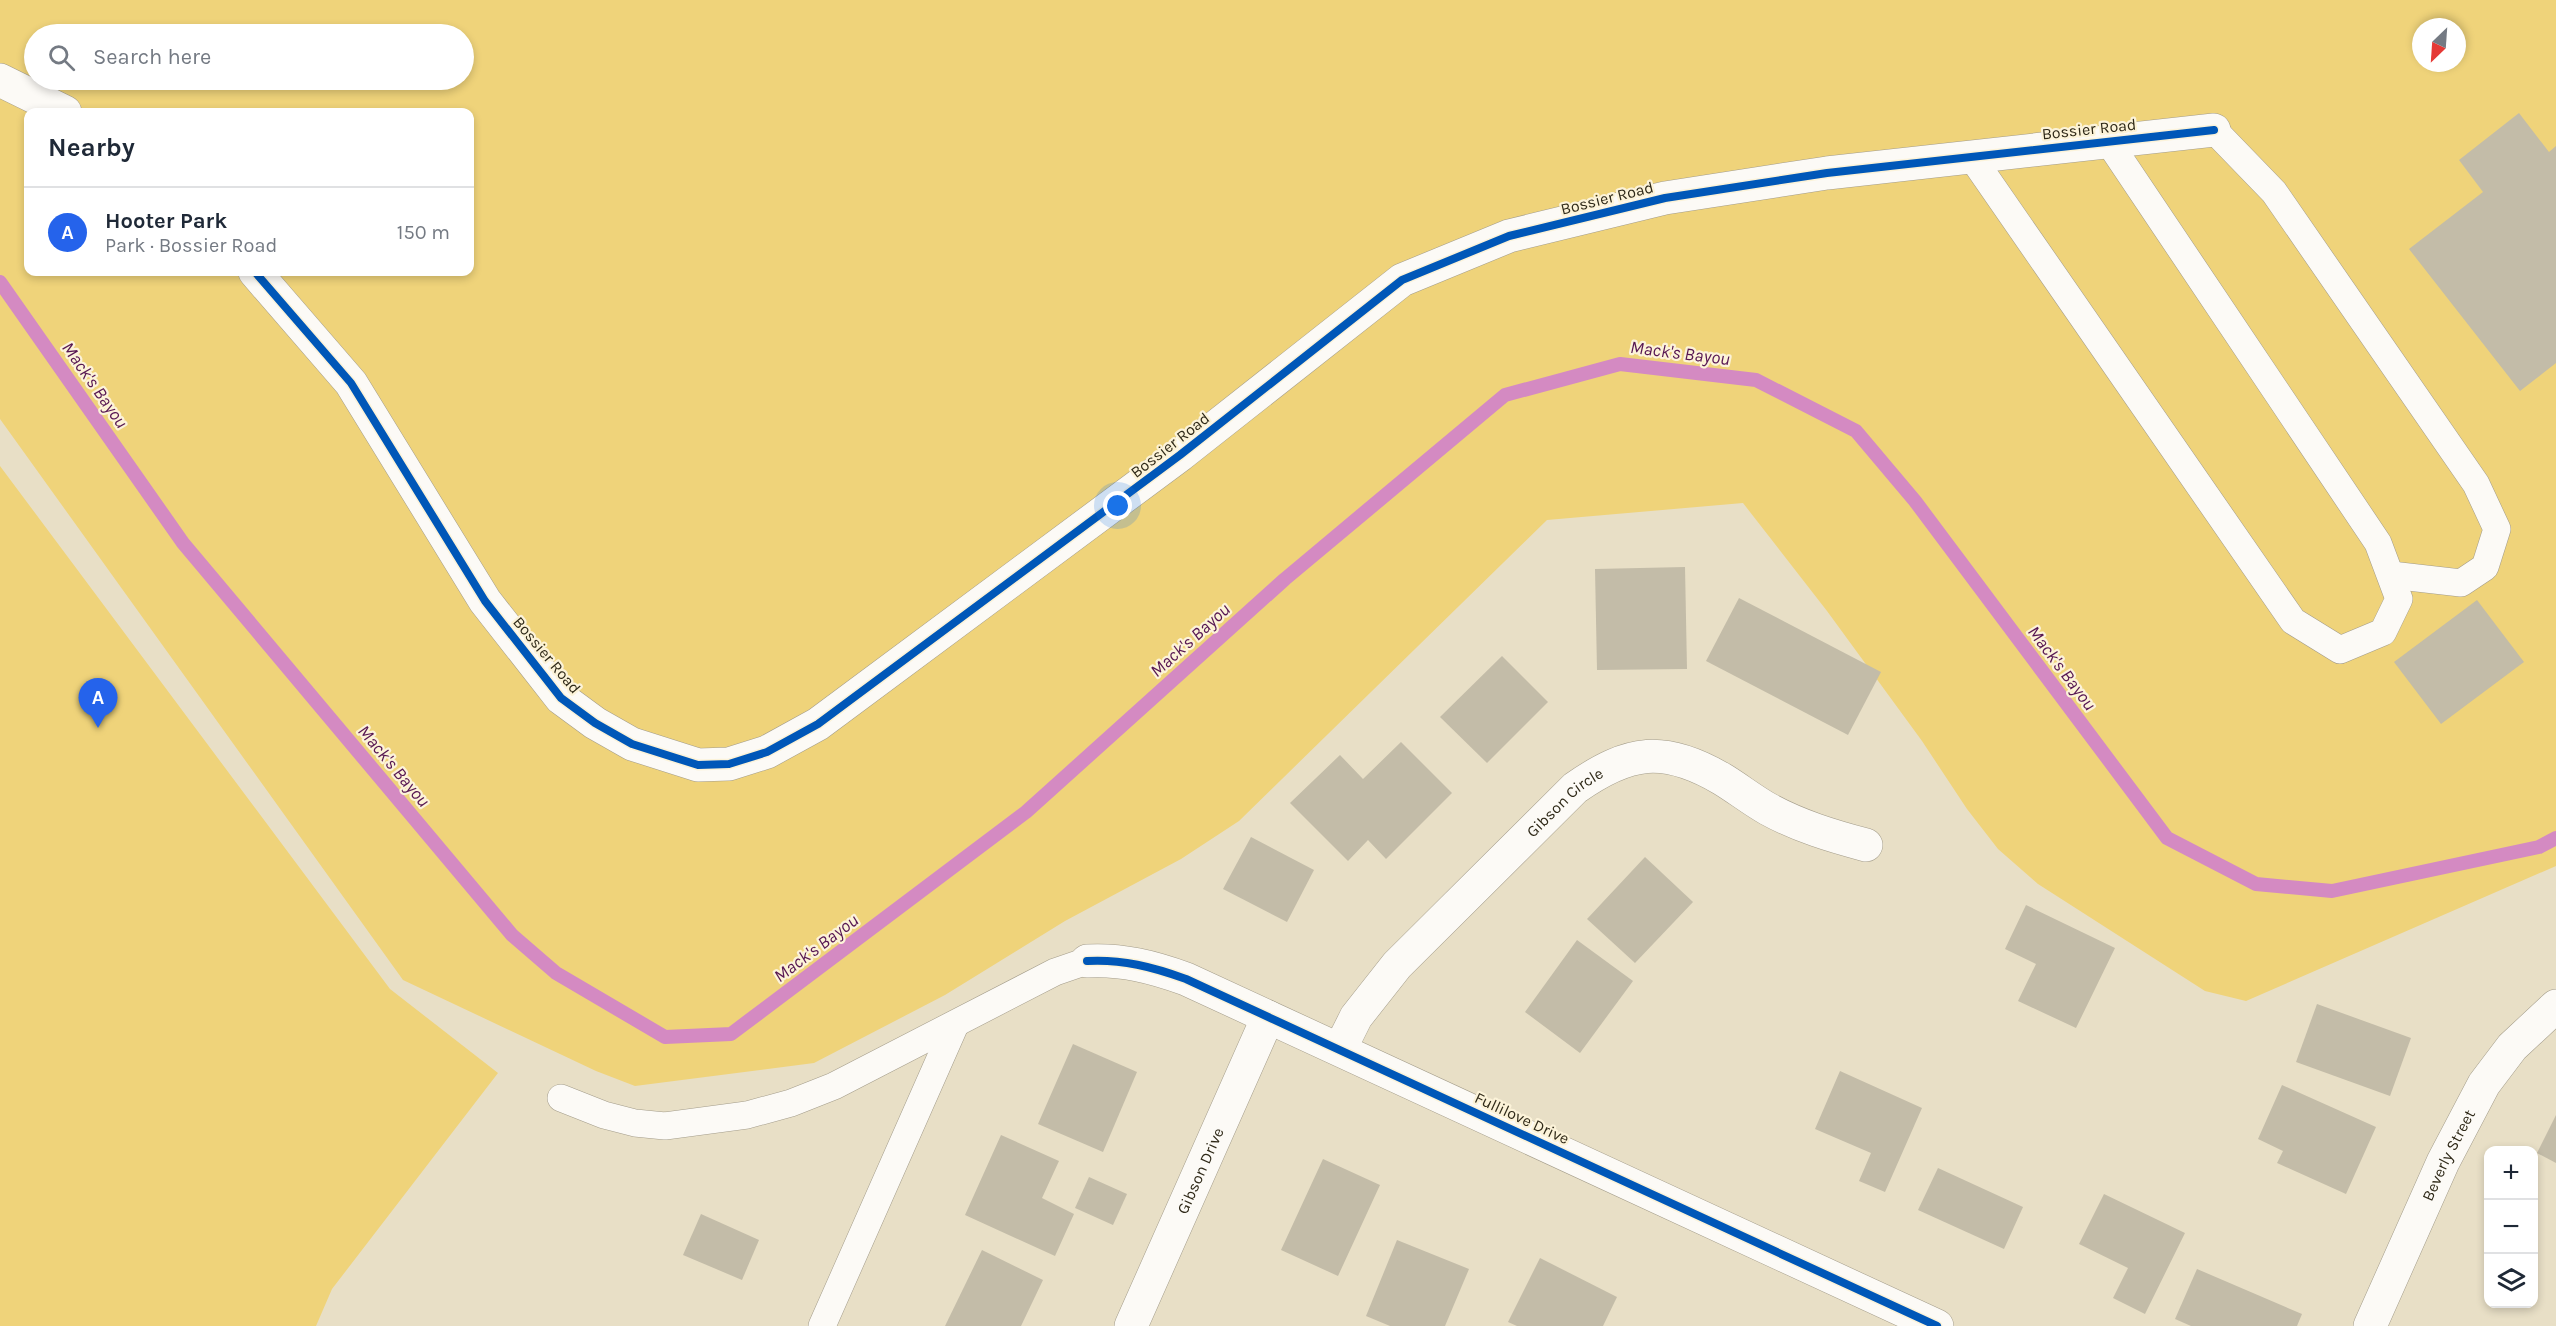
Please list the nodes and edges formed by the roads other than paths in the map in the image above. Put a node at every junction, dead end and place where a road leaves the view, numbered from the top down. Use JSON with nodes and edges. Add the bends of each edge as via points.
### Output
{"nodes":[{"id":1,"x":0,"y":80,"type":"edge"},
{"id":2,"x":57,"y":108,"type":"edge"},
{"id":3,"x":2214,"y":129,"type":"joint"},
{"id":4,"x":2108,"y":141,"type":"junction"},
{"id":5,"x":1971,"y":156,"type":"junction"},
{"id":6,"x":258,"y":276,"type":"edge"},
{"id":7,"x":2391,"y":575,"type":"junction"},
{"id":8,"x":1866,"y":845,"type":"dead end"},
{"id":9,"x":1087,"y":961,"type":"joint"},
{"id":10,"x":2556,"y":1006,"type":"edge"},
{"id":11,"x":1268,"y":1017,"type":"junction"},
{"id":12,"x":955,"y":1025,"type":"junction"},
{"id":13,"x":1340,"y":1049,"type":"junction"},
{"id":14,"x":561,"y":1098,"type":"dead end"},
{"id":15,"x":822,"y":1326,"type":"edge"},
{"id":16,"x":1131,"y":1326,"type":"edge"},
{"id":17,"x":1937,"y":1326,"type":"edge"},
{"id":18,"x":2370,"y":1326,"type":"edge"}],
"edges":[{"from":1,"to":2,"type":"street"},
{"from":3,"to":4,"type":"street","name":"Bossier Road"},
{"from":3,"to":7,"type":"lane","via":[[2274,192],[2476,483],[2498,529],[2485,567],[2461,583]]},
{"from":4,"to":5,"type":"street","name":"Bossier Road"},
{"from":4,"to":7,"type":"lane","via":[[2378,543]]},
{"from":5,"to":6,"type":"street","name":"Bossier Road","via":[[1665,198],[1509,236],[1402,280],[1152,476],[818,724],[767,752],[729,764],[698,765],[632,744],[594,723],[561,698],[485,601],[351,383]]},
{"from":5,"to":7,"type":"lane","via":[[2293,621],[2340,650],[2383,632],[2399,599]]},
{"from":8,"to":13,"type":"street","name":"Gibson Circle","via":[[1795,822],[1692,764],[1660,754],[1626,759],[1597,772],[1575,788],[1397,965],[1356,1017]]},
{"from":9,"to":11,"type":"street","name":"Fullilove Drive","via":[[1108,959],[1158,969]]},
{"from":9,"to":12,"type":"lane","via":[[1055,972]]},
{"from":10,"to":18,"type":"street","name":"Beverly Street","via":[[2512,1047],[2479,1093]]},
{"from":11,"to":13,"type":"street","name":"Fullilove Drive"},
{"from":11,"to":16,"type":"street","name":"Gibson Drive"},
{"from":12,"to":14,"type":"lane","via":[[834,1086],[747,1115],[665,1126],[604,1115]]},
{"from":12,"to":15,"type":"lane"},
{"from":13,"to":17,"type":"street","name":"Fullilove Drive"}]}
